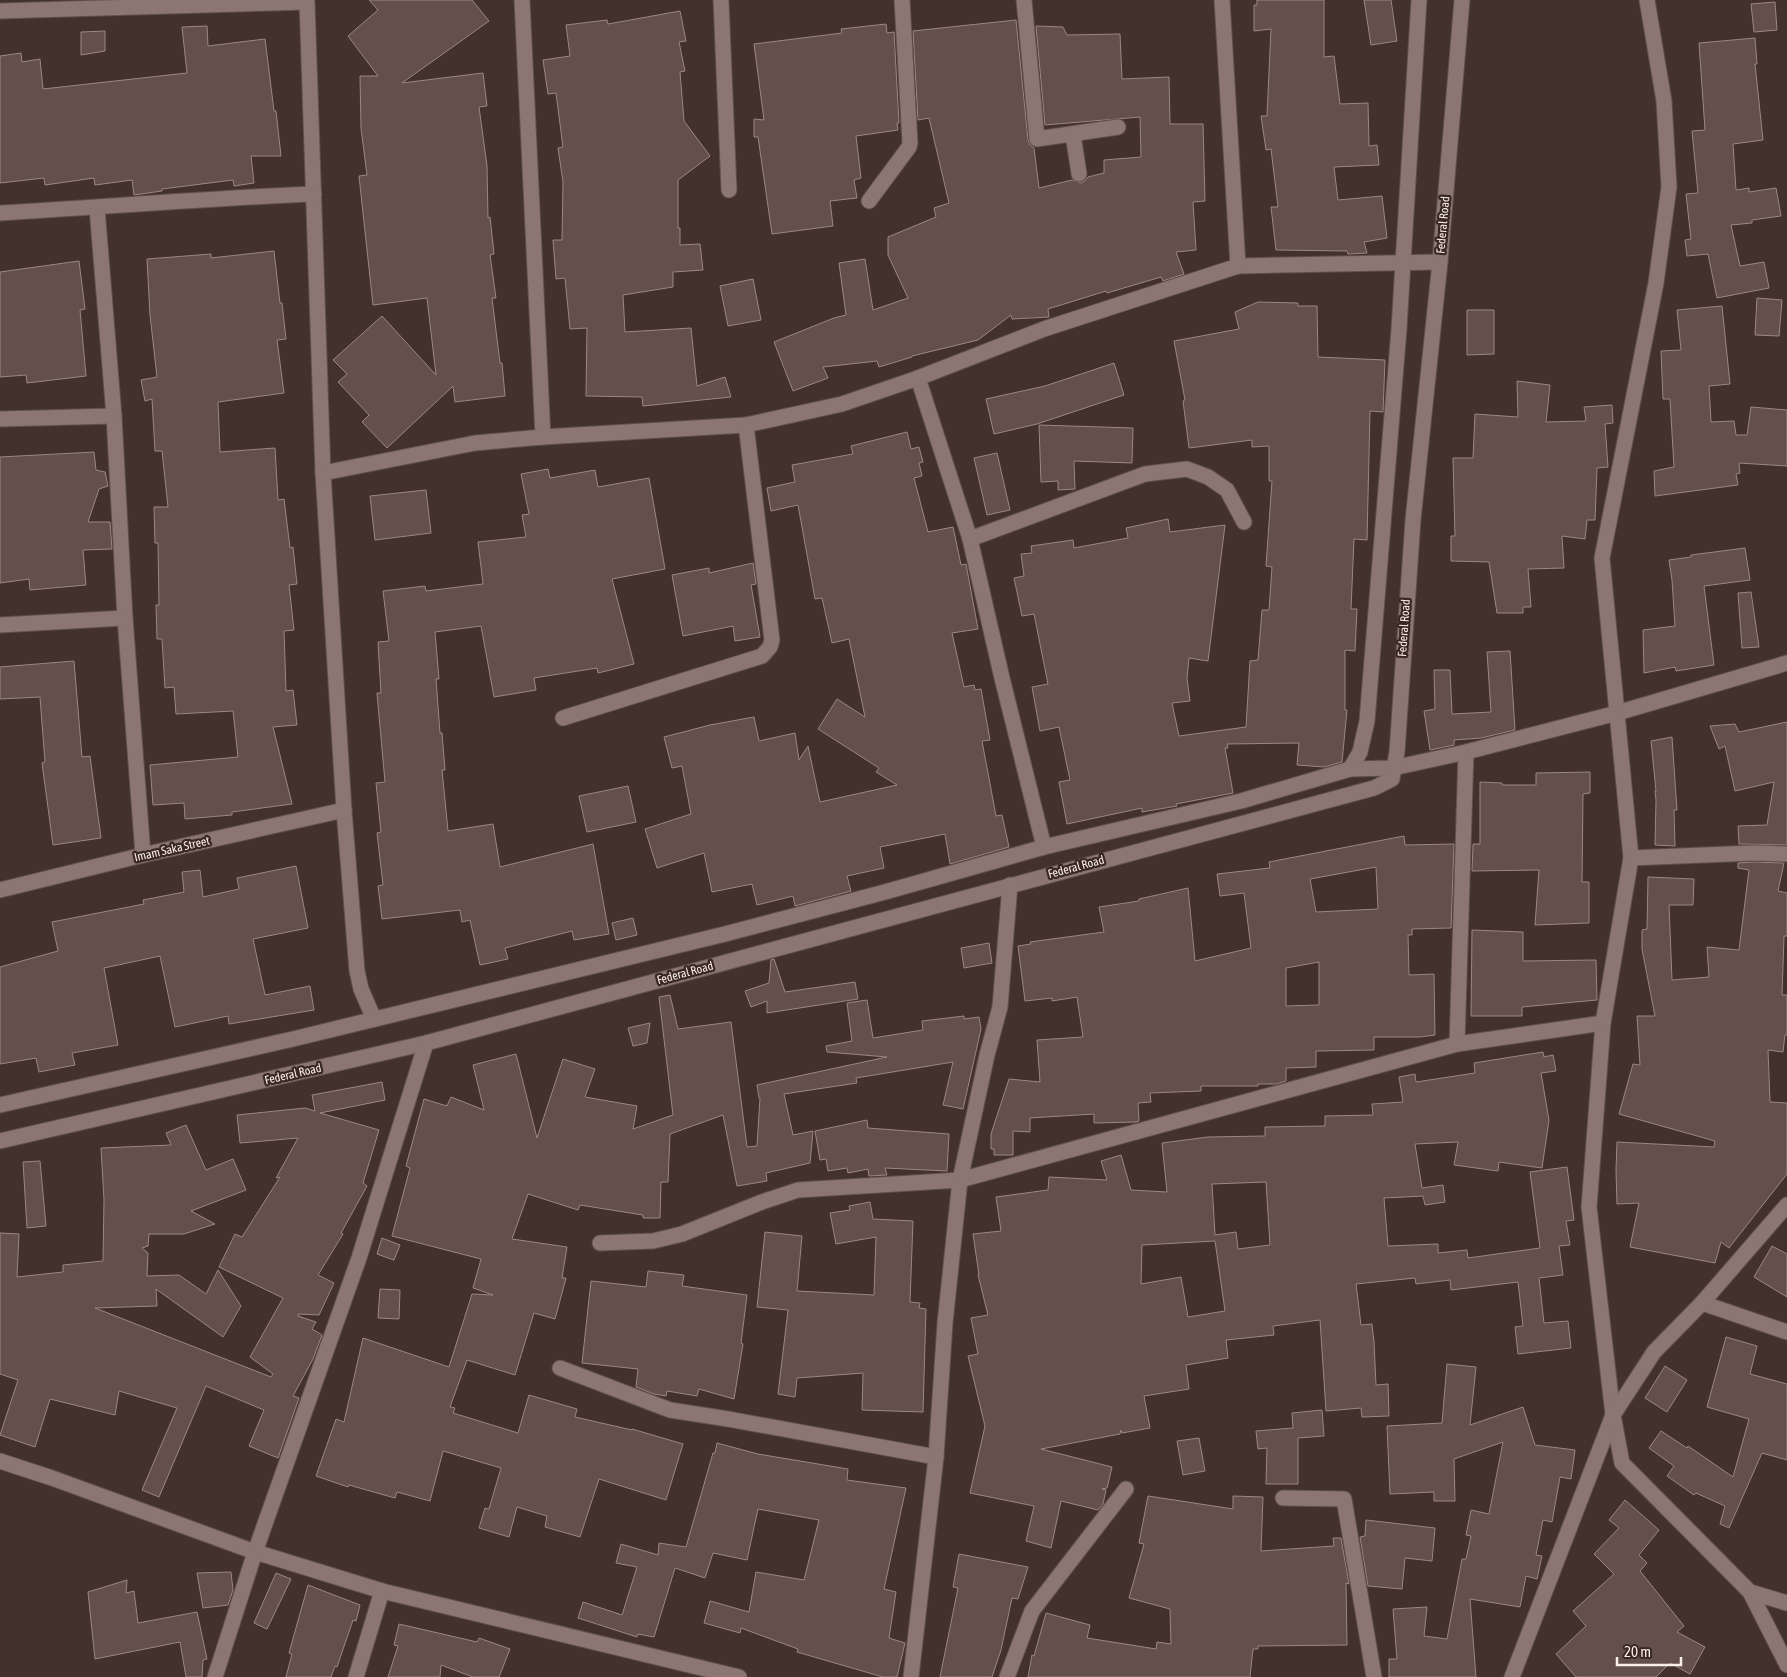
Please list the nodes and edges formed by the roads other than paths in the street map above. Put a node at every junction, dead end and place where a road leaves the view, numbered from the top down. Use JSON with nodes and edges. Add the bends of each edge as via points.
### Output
{"nodes":[{"id":1,"x":522,"y":0,"type":"edge"},
{"id":2,"x":721,"y":0,"type":"edge"},
{"id":3,"x":902,"y":0,"type":"edge"},
{"id":4,"x":1024,"y":0,"type":"edge"},
{"id":5,"x":1222,"y":0,"type":"edge"},
{"id":6,"x":1419,"y":0,"type":"edge"},
{"id":7,"x":1462,"y":0,"type":"edge"},
{"id":8,"x":1647,"y":0,"type":"edge"},
{"id":9,"x":307,"y":1,"type":"edge"},
{"id":10,"x":105,"y":5,"type":"edge"},
{"id":11,"x":0,"y":11,"type":"edge"},
{"id":12,"x":1118,"y":127,"type":"dead end"},
{"id":13,"x":1073,"y":134,"type":"junction"},
{"id":14,"x":1079,"y":174,"type":"dead end"},
{"id":15,"x":729,"y":190,"type":"dead end"},
{"id":16,"x":314,"y":194,"type":"junction"},
{"id":17,"x":869,"y":202,"type":"dead end"},
{"id":18,"x":97,"y":208,"type":"junction"},
{"id":19,"x":0,"y":213,"type":"edge"},
{"id":20,"x":1404,"y":262,"type":"junction"},
{"id":21,"x":1440,"y":262,"type":"junction"},
{"id":22,"x":1238,"y":266,"type":"junction"},
{"id":23,"x":918,"y":378,"type":"junction"},
{"id":24,"x":114,"y":416,"type":"junction"},
{"id":25,"x":0,"y":419,"type":"edge"},
{"id":26,"x":746,"y":425,"type":"junction"},
{"id":27,"x":543,"y":437,"type":"junction"},
{"id":28,"x":323,"y":473,"type":"junction"},
{"id":29,"x":1244,"y":522,"type":"dead end"},
{"id":30,"x":970,"y":539,"type":"junction"},
{"id":31,"x":126,"y":618,"type":"junction"},
{"id":32,"x":0,"y":625,"type":"edge"},
{"id":33,"x":1787,"y":663,"type":"edge"},
{"id":34,"x":1616,"y":713,"type":"junction"},
{"id":35,"x":563,"y":718,"type":"dead end"},
{"id":36,"x":1466,"y":752,"type":"junction"},
{"id":37,"x":1350,"y":768,"type":"junction"},
{"id":38,"x":1393,"y":768,"type":"junction"},
{"id":39,"x":344,"y":810,"type":"junction"},
{"id":40,"x":1044,"y":846,"type":"junction"},
{"id":41,"x":1787,"y":854,"type":"edge"},
{"id":42,"x":143,"y":855,"type":"junction"},
{"id":43,"x":1631,"y":858,"type":"junction"},
{"id":44,"x":1010,"y":885,"type":"junction"},
{"id":45,"x":0,"y":890,"type":"edge"},
{"id":46,"x":374,"y":1019,"type":"junction"},
{"id":47,"x":1603,"y":1023,"type":"junction"},
{"id":48,"x":426,"y":1043,"type":"junction"},
{"id":49,"x":1457,"y":1044,"type":"junction"},
{"id":50,"x":0,"y":1105,"type":"edge"},
{"id":51,"x":0,"y":1141,"type":"edge"},
{"id":52,"x":960,"y":1180,"type":"junction"},
{"id":53,"x":1787,"y":1205,"type":"edge"},
{"id":54,"x":600,"y":1243,"type":"dead end"},
{"id":55,"x":1702,"y":1304,"type":"junction"},
{"id":56,"x":1787,"y":1332,"type":"edge"},
{"id":57,"x":560,"y":1368,"type":"dead end"},
{"id":58,"x":1613,"y":1416,"type":"junction"},
{"id":59,"x":936,"y":1458,"type":"junction"},
{"id":60,"x":0,"y":1461,"type":"edge"},
{"id":61,"x":1126,"y":1489,"type":"dead end"},
{"id":62,"x":1283,"y":1498,"type":"dead end"},
{"id":63,"x":255,"y":1552,"type":"junction"},
{"id":64,"x":382,"y":1591,"type":"junction"},
{"id":65,"x":1750,"y":1592,"type":"junction"},
{"id":66,"x":1787,"y":1603,"type":"edge"},
{"id":67,"x":1787,"y":1665,"type":"edge"},
{"id":68,"x":215,"y":1677,"type":"edge"},
{"id":69,"x":356,"y":1677,"type":"edge"},
{"id":70,"x":739,"y":1677,"type":"edge"},
{"id":71,"x":911,"y":1677,"type":"edge"},
{"id":72,"x":1007,"y":1677,"type":"edge"},
{"id":73,"x":1374,"y":1677,"type":"edge"},
{"id":74,"x":1512,"y":1677,"type":"edge"}],
"edges":[{"from":1,"to":27,"type":"street"},
{"from":2,"to":15,"type":"street"},
{"from":3,"to":17,"type":"street","via":[[910,143]]},
{"from":4,"to":13,"type":"street","via":[[1037,138]]},
{"from":5,"to":22,"type":"street"},
{"from":6,"to":20,"type":"street"},
{"from":7,"to":21,"type":"street","name":"Federal Road"},
{"from":8,"to":34,"type":"street","via":[[1664,101],[1669,187],[1656,283],[1602,558]]},
{"from":9,"to":10,"type":"street"},
{"from":9,"to":16,"type":"street"},
{"from":10,"to":11,"type":"street"},
{"from":12,"to":13,"type":"street"},
{"from":13,"to":14,"type":"street"},
{"from":16,"to":18,"type":"street"},
{"from":16,"to":28,"type":"street"},
{"from":18,"to":19,"type":"street"},
{"from":18,"to":24,"type":"street"},
{"from":20,"to":21,"type":"street"},
{"from":20,"to":22,"type":"street"},
{"from":20,"to":37,"type":"street","via":[[1367,721],[1360,752]]},
{"from":21,"to":38,"type":"street","name":"Federal Road","via":[[1413,520],[1397,752]]},
{"from":22,"to":23,"type":"street","via":[[1044,328]]},
{"from":23,"to":26,"type":"street","via":[[842,404]]},
{"from":23,"to":30,"type":"street"},
{"from":24,"to":25,"type":"street"},
{"from":24,"to":31,"type":"street"},
{"from":26,"to":27,"type":"street"},
{"from":26,"to":35,"type":"street","via":[[772,640],[770,647],[762,656]]},
{"from":27,"to":28,"type":"street","via":[[475,443]]},
{"from":28,"to":39,"type":"street"},
{"from":29,"to":30,"type":"street","via":[[1227,490],[1208,477],[1187,469],[1146,474]]},
{"from":30,"to":40,"type":"street"},
{"from":31,"to":32,"type":"street"},
{"from":31,"to":42,"type":"street"},
{"from":33,"to":34,"type":"street"},
{"from":34,"to":36,"type":"street"},
{"from":34,"to":43,"type":"street"},
{"from":36,"to":38,"type":"street"},
{"from":36,"to":49,"type":"street"},
{"from":37,"to":38,"type":"street"},
{"from":37,"to":40,"type":"street","via":[[1241,801]]},
{"from":38,"to":44,"type":"street","name":"Federal Road","via":[[1392,779],[1374,788]]},
{"from":39,"to":42,"type":"street","name":"Imam Saka Street"},
{"from":39,"to":46,"type":"street","via":[[357,971],[360,989]]},
{"from":40,"to":46,"type":"street","via":[[725,934]]},
{"from":41,"to":43,"type":"street"},
{"from":42,"to":45,"type":"street","name":"Imam Saka Street"},
{"from":43,"to":47,"type":"street"},
{"from":44,"to":48,"type":"street","name":"Federal Road"},
{"from":44,"to":52,"type":"street","via":[[1000,1007]]},
{"from":46,"to":50,"type":"street"},
{"from":47,"to":49,"type":"street"},
{"from":47,"to":58,"type":"street","via":[[1589,1207]]},
{"from":48,"to":51,"type":"street","name":"Federal Road"},
{"from":48,"to":63,"type":"street","via":[[359,1258]]},
{"from":49,"to":52,"type":"street"},
{"from":52,"to":54,"type":"street","via":[[798,1190],[682,1234],[654,1241]]},
{"from":52,"to":59,"type":"street","via":[[945,1322]]},
{"from":53,"to":55,"type":"street"},
{"from":55,"to":56,"type":"street"},
{"from":55,"to":58,"type":"street","via":[[1654,1352]]},
{"from":57,"to":59,"type":"street","via":[[670,1410]]},
{"from":58,"to":65,"type":"street","via":[[1622,1463]]},
{"from":58,"to":74,"type":"street"},
{"from":59,"to":71,"type":"street"},
{"from":60,"to":63,"type":"street"},
{"from":61,"to":72,"type":"street","via":[[1032,1611]]},
{"from":62,"to":73,"type":"street","via":[[1344,1498]]},
{"from":63,"to":64,"type":"street"},
{"from":63,"to":68,"type":"street"},
{"from":64,"to":69,"type":"street"},
{"from":64,"to":70,"type":"street"},
{"from":65,"to":66,"type":"street"},
{"from":65,"to":67,"type":"street"}]}
